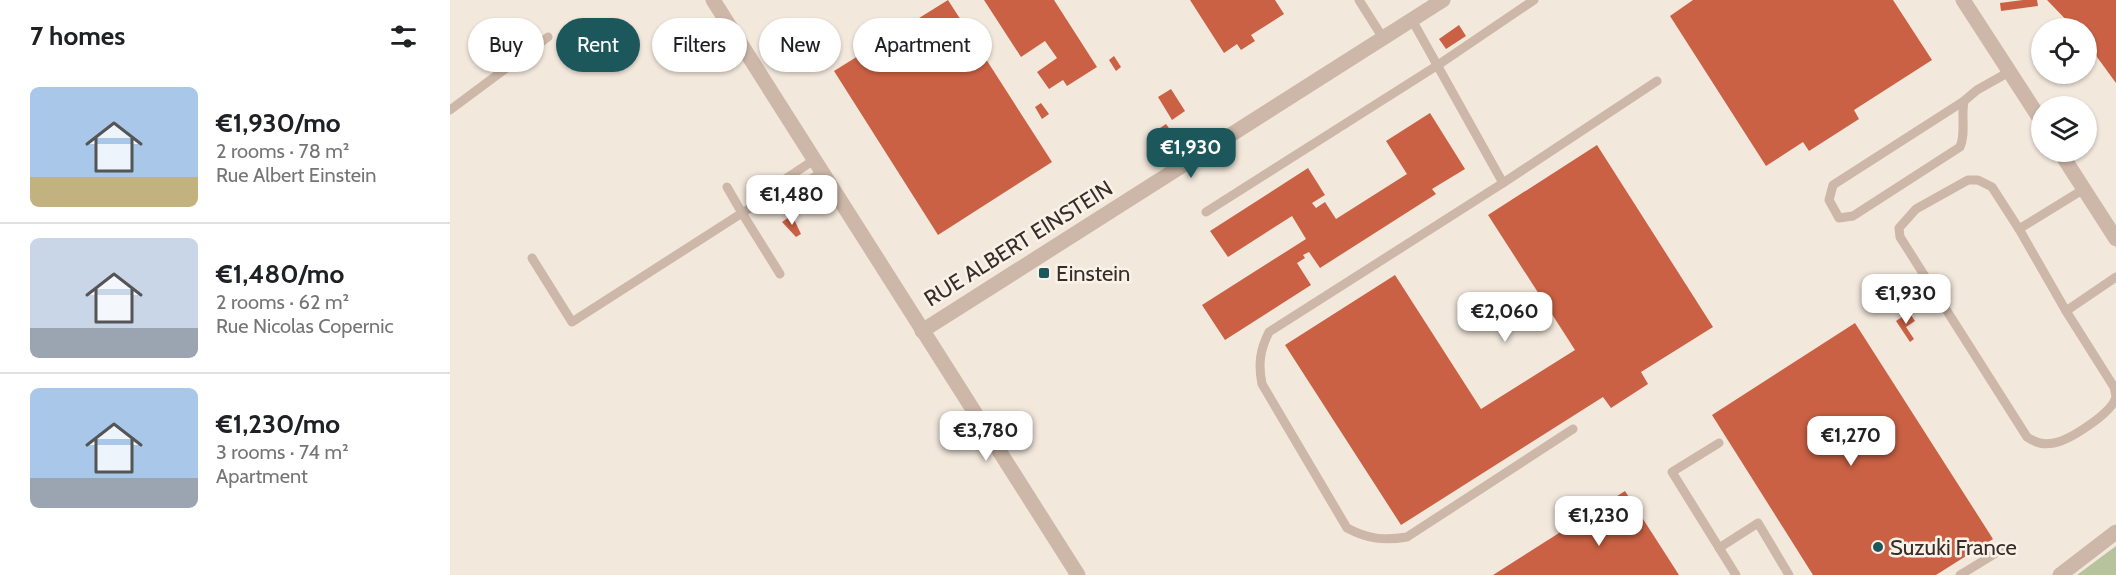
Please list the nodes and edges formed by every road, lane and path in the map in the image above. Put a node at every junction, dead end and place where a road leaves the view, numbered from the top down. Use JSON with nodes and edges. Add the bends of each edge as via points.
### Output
{"nodes":[{"id":1,"x":712,"y":0,"type":"edge"},
{"id":2,"x":1359,"y":0,"type":"edge"},
{"id":3,"x":1443,"y":0,"type":"edge"},
{"id":4,"x":1534,"y":0,"type":"edge"},
{"id":5,"x":1963,"y":0,"type":"edge"},
{"id":6,"x":1412,"y":20,"type":"junction"},
{"id":7,"x":548,"y":37,"type":"dead end"},
{"id":8,"x":1383,"y":38,"type":"junction"},
{"id":9,"x":1438,"y":65,"type":"junction"},
{"id":10,"x":2009,"y":72,"type":"junction"},
{"id":11,"x":1656,"y":81,"type":"dead end"},
{"id":12,"x":1964,"y":101,"type":"junction"},
{"id":13,"x":2031,"y":105,"type":"edge"},
{"id":14,"x":450,"y":110,"type":"edge"},
{"id":15,"x":814,"y":160,"type":"junction"},
{"id":16,"x":2066,"y":162,"type":"edge"},
{"id":17,"x":822,"y":173,"type":"junction"},
{"id":18,"x":1503,"y":183,"type":"junction"},
{"id":19,"x":727,"y":187,"type":"dead end"},
{"id":20,"x":2084,"y":189,"type":"junction"},
{"id":21,"x":758,"y":204,"type":"junction"},
{"id":22,"x":1206,"y":212,"type":"dead end"},
{"id":23,"x":742,"y":213,"type":"junction"},
{"id":24,"x":2019,"y":229,"type":"junction"},
{"id":25,"x":2116,"y":239,"type":"edge"},
{"id":26,"x":532,"y":258,"type":"dead end"},
{"id":27,"x":780,"y":274,"type":"dead end"},
{"id":28,"x":2116,"y":277,"type":"edge"},
{"id":29,"x":2066,"y":311,"type":"junction"},
{"id":30,"x":922,"y":331,"type":"junction"},
{"id":31,"x":2116,"y":396,"type":"edge"},
{"id":32,"x":1573,"y":429,"type":"dead end"},
{"id":33,"x":1719,"y":443,"type":"dead end"},
{"id":34,"x":2116,"y":532,"type":"edge"},
{"id":35,"x":1719,"y":548,"type":"junction"},
{"id":36,"x":2001,"y":550,"type":"dead end"},
{"id":37,"x":1078,"y":575,"type":"edge"},
{"id":38,"x":1736,"y":575,"type":"edge"},
{"id":39,"x":1789,"y":575,"type":"edge"},
{"id":40,"x":1960,"y":575,"type":"edge"},
{"id":41,"x":2060,"y":575,"type":"edge"}],
"edges":[{"from":1,"to":15,"type":"street"},
{"from":2,"to":8,"type":"lane"},
{"from":3,"to":6,"type":"street","name":"RUE ALBERT EINSTEIN"},
{"from":4,"to":9,"type":"lane"},
{"from":5,"to":10,"type":"street"},
{"from":6,"to":8,"type":"street","name":"RUE ALBERT EINSTEIN"},
{"from":6,"to":9,"type":"lane"},
{"from":7,"to":14,"type":"lane"},
{"from":8,"to":30,"type":"street","name":"RUE ALBERT EINSTEIN"},
{"from":9,"to":18,"type":"lane"},
{"from":9,"to":22,"type":"lane"},
{"from":10,"to":12,"type":"lane"},
{"from":10,"to":13,"type":"street"},
{"from":11,"to":18,"type":"lane"},
{"from":12,"to":12,"type":"lane","via":[[1833,185],[1828,200],[1839,218],[1853,216],[1960,147],[1964,140]]},
{"from":15,"to":17,"type":"street"},
{"from":15,"to":21,"type":"lane","via":[[761,195]]},
{"from":16,"to":20,"type":"street"},
{"from":17,"to":21,"type":"lane","via":[[765,204]]},
{"from":17,"to":30,"type":"street"},
{"from":18,"to":32,"type":"lane","via":[[1269,332],[1261,349],[1262,384],[1347,528],[1364,537],[1407,537]]},
{"from":19,"to":23,"type":"lane"},
{"from":20,"to":24,"type":"lane"},
{"from":20,"to":25,"type":"street"},
{"from":21,"to":23,"type":"lane"},
{"from":23,"to":26,"type":"lane","via":[[572,322]]},
{"from":23,"to":27,"type":"lane"},
{"from":24,"to":29,"type":"lane"},
{"from":24,"to":31,"type":"lane","via":[[1992,187],[1978,180],[1968,180],[1916,210],[1899,228],[1900,237],[2027,438],[2037,443],[2057,443],[2107,413]]},
{"from":28,"to":29,"type":"lane"},
{"from":29,"to":31,"type":"lane"},
{"from":30,"to":37,"type":"street"},
{"from":33,"to":35,"type":"lane","via":[[1672,472]]},
{"from":34,"to":41,"type":"street"},
{"from":35,"to":38,"type":"lane"},
{"from":35,"to":39,"type":"lane","via":[[1758,523]]},
{"from":36,"to":40,"type":"lane"}]}
